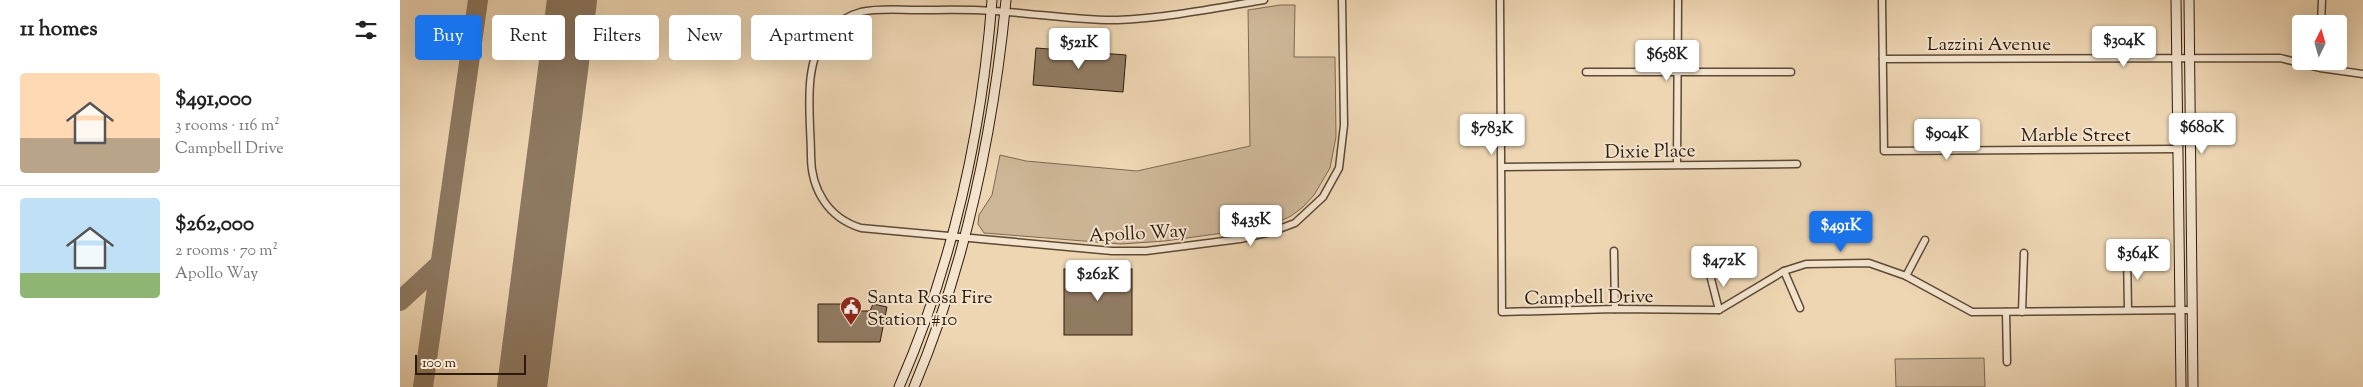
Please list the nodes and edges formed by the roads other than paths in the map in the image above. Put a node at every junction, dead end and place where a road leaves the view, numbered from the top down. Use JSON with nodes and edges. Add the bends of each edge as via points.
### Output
{"nodes":[{"id":1,"x":992,"y":0,"type":"edge"},
{"id":2,"x":1006,"y":0,"type":"edge"},
{"id":3,"x":1264,"y":0,"type":"edge"},
{"id":4,"x":1342,"y":0,"type":"edge"},
{"id":5,"x":1500,"y":0,"type":"edge"},
{"id":6,"x":1678,"y":0,"type":"edge"},
{"id":7,"x":1882,"y":0,"type":"edge"},
{"id":8,"x":2176,"y":0,"type":"edge"},
{"id":9,"x":2189,"y":0,"type":"edge"},
{"id":10,"x":2322,"y":0,"type":"edge"},
{"id":11,"x":991,"y":10,"type":"junction"},
{"id":12,"x":1005,"y":12,"type":"junction"},
{"id":13,"x":2322,"y":15,"type":"edge"},
{"id":14,"x":2178,"y":58,"type":"junction"},
{"id":15,"x":2190,"y":58,"type":"junction"},
{"id":16,"x":1882,"y":59,"type":"junction"},
{"id":17,"x":2292,"y":60,"type":"edge"},
{"id":18,"x":2344,"y":70,"type":"edge"},
{"id":19,"x":1678,"y":71,"type":"junction"},
{"id":20,"x":1586,"y":72,"type":"dead end"},
{"id":21,"x":1791,"y":72,"type":"dead end"},
{"id":22,"x":2363,"y":74,"type":"edge"},
{"id":23,"x":2178,"y":148,"type":"junction"},
{"id":24,"x":1677,"y":164,"type":"junction"},
{"id":25,"x":1797,"y":164,"type":"dead end"},
{"id":26,"x":1502,"y":167,"type":"junction"},
{"id":27,"x":951,"y":237,"type":"junction"},
{"id":28,"x":965,"y":239,"type":"junction"},
{"id":29,"x":1925,"y":240,"type":"dead end"},
{"id":30,"x":1614,"y":251,"type":"dead end"},
{"id":31,"x":2024,"y":253,"type":"dead end"},
{"id":32,"x":2127,"y":253,"type":"dead end"},
{"id":33,"x":1709,"y":271,"type":"dead end"},
{"id":34,"x":1784,"y":271,"type":"junction"},
{"id":35,"x":1906,"y":276,"type":"junction"},
{"id":36,"x":1800,"y":308,"type":"dead end"},
{"id":37,"x":1615,"y":309,"type":"junction"},
{"id":38,"x":1719,"y":310,"type":"junction"},
{"id":39,"x":2128,"y":310,"type":"junction"},
{"id":40,"x":2181,"y":310,"type":"junction"},
{"id":41,"x":2192,"y":310,"type":"junction"},
{"id":42,"x":2006,"y":312,"type":"junction"},
{"id":43,"x":2022,"y":312,"type":"junction"},
{"id":44,"x":2007,"y":362,"type":"dead end"},
{"id":45,"x":899,"y":387,"type":"edge"},
{"id":46,"x":914,"y":387,"type":"edge"},
{"id":47,"x":2181,"y":387,"type":"edge"},
{"id":48,"x":2193,"y":387,"type":"edge"}],
"edges":[{"from":1,"to":11,"type":"street"},
{"from":2,"to":12,"type":"street"},
{"from":3,"to":12,"type":"street","name":"Apollo Way","via":[[1118,20]]},
{"from":4,"to":28,"type":"street","name":"Apollo Way","via":[[1344,125],[1339,168],[1323,196],[1295,223],[1277,231],[1248,237],[1146,251],[1086,250]]},
{"from":5,"to":26,"type":"street"},
{"from":6,"to":19,"type":"street"},
{"from":7,"to":16,"type":"street","name":"Marble Street"},
{"from":8,"to":14,"type":"street"},
{"from":9,"to":15,"type":"street"},
{"from":10,"to":13,"type":"street"},
{"from":11,"to":12,"type":"street","name":"Apollo Way"},
{"from":11,"to":27,"type":"street","via":[[979,110]]},
{"from":11,"to":27,"type":"street","name":"Apollo Way","via":[[880,10],[860,13],[844,20],[828,33],[812,64],[812,173],[817,190],[828,207],[861,228]]},
{"from":12,"to":28,"type":"street","via":[[990,120]]},
{"from":14,"to":15,"type":"street","name":"Lazzini Avenue"},
{"from":14,"to":16,"type":"street","name":"Lazzini Avenue"},
{"from":14,"to":23,"type":"street"},
{"from":15,"to":17,"type":"street","name":"Lazzini Avenue"},
{"from":15,"to":41,"type":"street"},
{"from":16,"to":23,"type":"street","name":"Marble Street","via":[[1884,151]]},
{"from":18,"to":22,"type":"street","name":"Lazzini Avenue"},
{"from":19,"to":20,"type":"street"},
{"from":19,"to":21,"type":"street"},
{"from":19,"to":24,"type":"street"},
{"from":23,"to":40,"type":"street"},
{"from":24,"to":25,"type":"street","name":"Dixie Place"},
{"from":24,"to":26,"type":"street","name":"Dixie Place"},
{"from":26,"to":37,"type":"street","name":"Campbell Drive","via":[[1502,312]]},
{"from":27,"to":28,"type":"street","name":"Apollo Way"},
{"from":27,"to":45,"type":"street","via":[[918,340]]},
{"from":28,"to":46,"type":"street","via":[[932,345]]},
{"from":29,"to":35,"type":"street"},
{"from":30,"to":37,"type":"street"},
{"from":31,"to":43,"type":"street"},
{"from":32,"to":39,"type":"street"},
{"from":33,"to":38,"type":"street"},
{"from":34,"to":35,"type":"street","via":[[1806,264],[1869,263]]},
{"from":34,"to":36,"type":"street"},
{"from":34,"to":38,"type":"street"},
{"from":35,"to":42,"type":"street","via":[[1972,312]]},
{"from":37,"to":38,"type":"street","name":"Campbell Drive"},
{"from":39,"to":40,"type":"street"},
{"from":39,"to":43,"type":"street"},
{"from":40,"to":41,"type":"street"},
{"from":40,"to":47,"type":"street"},
{"from":41,"to":48,"type":"street"},
{"from":42,"to":43,"type":"street"},
{"from":42,"to":44,"type":"street"}]}
